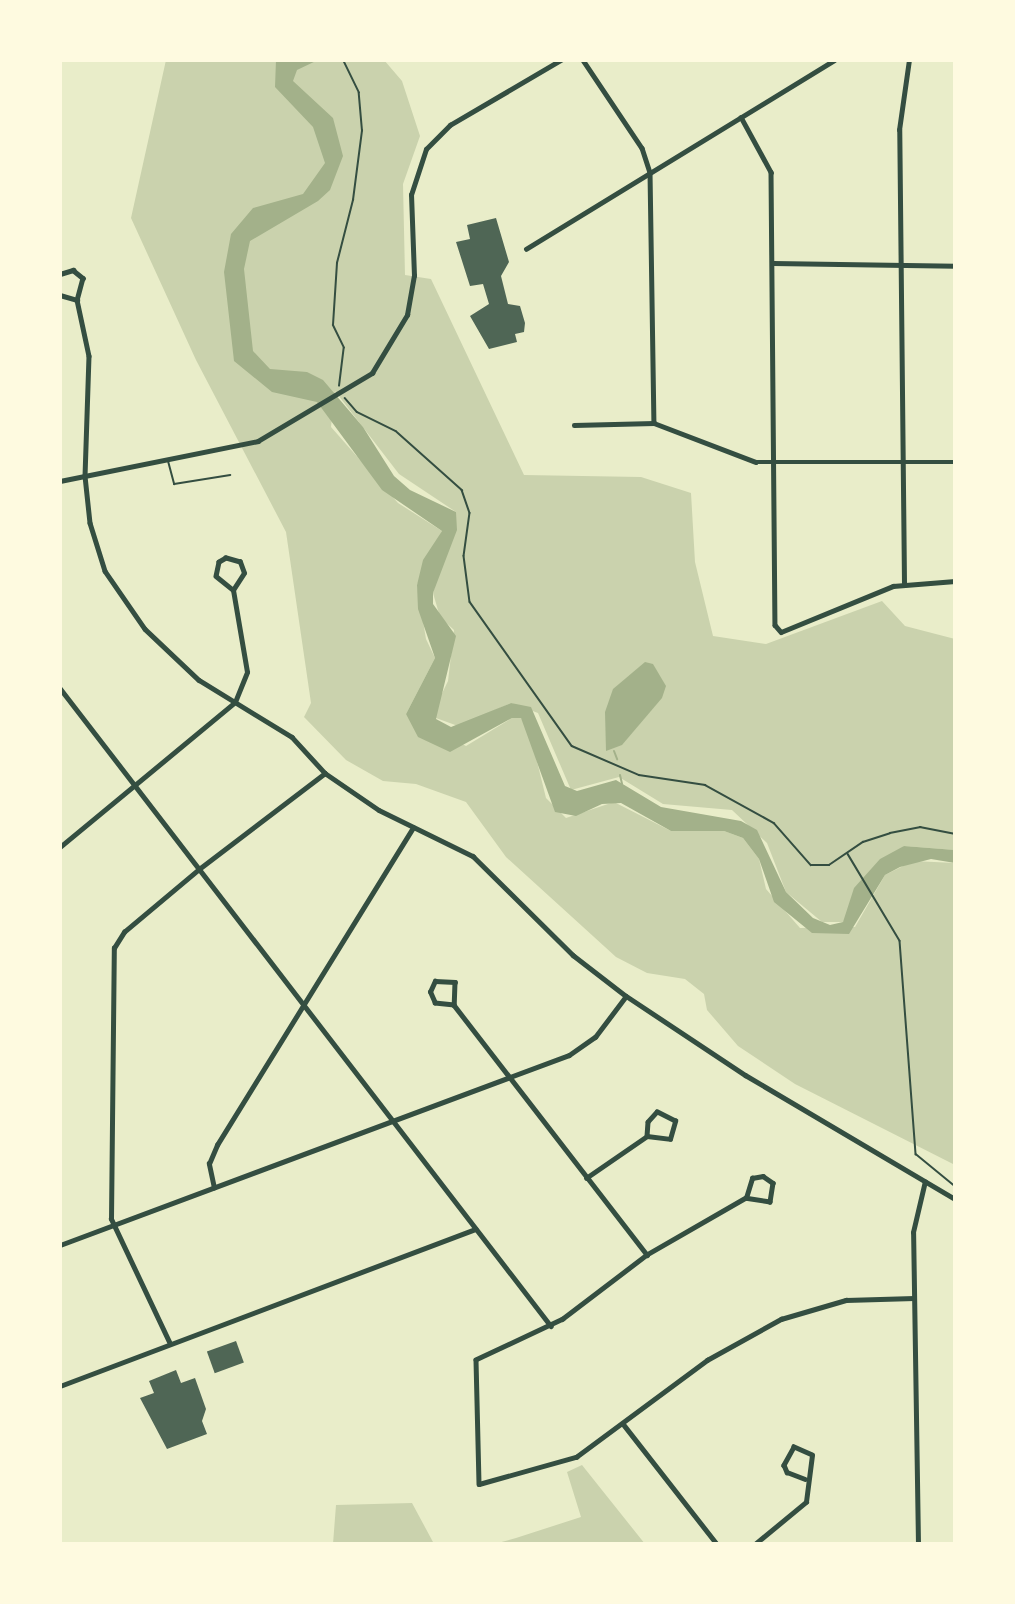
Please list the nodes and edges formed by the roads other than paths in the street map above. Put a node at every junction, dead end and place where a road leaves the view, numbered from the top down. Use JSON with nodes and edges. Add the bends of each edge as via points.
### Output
{"nodes":[{"id":1,"x":561,"y":60,"type":"edge"},
{"id":2,"x":583,"y":60,"type":"edge"},
{"id":3,"x":834,"y":60,"type":"edge"},
{"id":4,"x":909,"y":60,"type":"edge"},
{"id":5,"x":741,"y":117,"type":"junction"},
{"id":6,"x":651,"y":172,"type":"junction"},
{"id":7,"x":526,"y":249,"type":"dead end"},
{"id":8,"x":773,"y":263,"type":"junction"},
{"id":9,"x":900,"y":263,"type":"junction"},
{"id":10,"x":955,"y":266,"type":"edge"},
{"id":11,"x":60,"y":274,"type":"edge"},
{"id":12,"x":60,"y":295,"type":"edge"},
{"id":13,"x":77,"y":300,"type":"junction"},
{"id":14,"x":654,"y":423,"type":"junction"},
{"id":15,"x":574,"y":425,"type":"dead end"},
{"id":16,"x":168,"y":461,"type":"junction"},
{"id":17,"x":903,"y":461,"type":"junction"},
{"id":18,"x":774,"y":462,"type":"junction"},
{"id":19,"x":955,"y":462,"type":"edge"},
{"id":20,"x":230,"y":475,"type":"dead end"},
{"id":21,"x":85,"y":476,"type":"junction"},
{"id":22,"x":60,"y":481,"type":"edge"},
{"id":23,"x":955,"y":581,"type":"edge"},
{"id":24,"x":904,"y":583,"type":"junction"},
{"id":25,"x":233,"y":590,"type":"junction"},
{"id":26,"x":60,"y":688,"type":"edge"},
{"id":27,"x":66,"y":696,"type":"junction"},
{"id":28,"x":60,"y":701,"type":"edge"},
{"id":29,"x":235,"y":702,"type":"junction"},
{"id":30,"x":325,"y":773,"type":"junction"},
{"id":31,"x":136,"y":787,"type":"junction"},
{"id":32,"x":413,"y":828,"type":"junction"},
{"id":33,"x":60,"y":847,"type":"edge"},
{"id":34,"x":200,"y":869,"type":"junction"},
{"id":35,"x":626,"y":996,"type":"junction"},
{"id":36,"x":303,"y":1003,"type":"junction"},
{"id":37,"x":454,"y":1005,"type":"junction"},
{"id":38,"x":508,"y":1078,"type":"junction"},
{"id":39,"x":391,"y":1120,"type":"junction"},
{"id":40,"x":647,"y":1136,"type":"junction"},
{"id":41,"x":586,"y":1178,"type":"junction"},
{"id":42,"x":924,"y":1181,"type":"junction"},
{"id":43,"x":214,"y":1188,"type":"junction"},
{"id":44,"x":746,"y":1198,"type":"junction"},
{"id":45,"x":955,"y":1199,"type":"edge"},
{"id":46,"x":113,"y":1226,"type":"junction"},
{"id":47,"x":476,"y":1229,"type":"junction"},
{"id":48,"x":60,"y":1245,"type":"edge"},
{"id":49,"x":647,"y":1255,"type":"junction"},
{"id":50,"x":914,"y":1298,"type":"junction"},
{"id":51,"x":551,"y":1326,"type":"junction"},
{"id":52,"x":170,"y":1344,"type":"junction"},
{"id":53,"x":60,"y":1386,"type":"edge"},
{"id":54,"x":624,"y":1425,"type":"junction"},
{"id":55,"x":805,"y":1479,"type":"junction"},
{"id":56,"x":717,"y":1544,"type":"edge"},
{"id":57,"x":755,"y":1544,"type":"edge"},
{"id":58,"x":918,"y":1544,"type":"edge"}],
"edges":[{"from":1,"to":16,"type":"street","via":[[450,125],[426,149],[411,195],[414,276],[407,315],[385,358],[352,388],[258,441]]},
{"from":2,"to":6,"type":"street","via":[[642,148]]},
{"from":3,"to":5,"type":"street"},
{"from":4,"to":9,"type":"street","via":[[899,130]]},
{"from":5,"to":6,"type":"street"},
{"from":5,"to":8,"type":"street","via":[[771,172]]},
{"from":6,"to":7,"type":"street"},
{"from":6,"to":14,"type":"street"},
{"from":8,"to":9,"type":"street"},
{"from":8,"to":18,"type":"street"},
{"from":9,"to":10,"type":"street"},
{"from":9,"to":17,"type":"street"},
{"from":11,"to":13,"type":"street","via":[[73,270],[83,278]]},
{"from":12,"to":13,"type":"street"},
{"from":13,"to":21,"type":"street","via":[[89,356]]},
{"from":14,"to":15,"type":"street"},
{"from":14,"to":18,"type":"street","via":[[756,462]]},
{"from":16,"to":20,"type":"lane","via":[[174,484]]},
{"from":16,"to":21,"type":"street"},
{"from":17,"to":18,"type":"street"},
{"from":17,"to":19,"type":"street"},
{"from":17,"to":24,"type":"street"},
{"from":18,"to":24,"type":"street","via":[[775,625],[781,632]]},
{"from":21,"to":22,"type":"street"},
{"from":21,"to":29,"type":"street","via":[[97,550],[124,601],[173,660]]},
{"from":23,"to":24,"type":"street"},
{"from":25,"to":25,"type":"street","via":[[243,580],[243,568],[226,558],[219,562],[216,576]]},
{"from":25,"to":29,"type":"street","via":[[247,672]]},
{"from":26,"to":27,"type":"street"},
{"from":27,"to":28,"type":"street"},
{"from":27,"to":31,"type":"street"},
{"from":29,"to":30,"type":"street","via":[[292,737]]},
{"from":29,"to":31,"type":"street"},
{"from":30,"to":32,"type":"street"},
{"from":30,"to":34,"type":"street"},
{"from":31,"to":33,"type":"street"},
{"from":31,"to":34,"type":"street"},
{"from":32,"to":35,"type":"street","via":[[473,856],[566,949]]},
{"from":32,"to":36,"type":"street"},
{"from":34,"to":36,"type":"street"},
{"from":34,"to":46,"type":"street","via":[[124,932],[114,948]]},
{"from":35,"to":38,"type":"street","via":[[586,1043]]},
{"from":35,"to":42,"type":"street","via":[[745,1075]]},
{"from":36,"to":39,"type":"street"},
{"from":36,"to":43,"type":"street","via":[[214,1150],[209,1164]]},
{"from":37,"to":37,"type":"street","via":[[455,982],[435,981],[430,992],[435,1003]]},
{"from":37,"to":38,"type":"street"},
{"from":38,"to":39,"type":"street"},
{"from":38,"to":41,"type":"street"},
{"from":39,"to":43,"type":"street"},
{"from":39,"to":47,"type":"street"},
{"from":40,"to":40,"type":"street","via":[[652,1115],[662,1112],[675,1121],[670,1138]]},
{"from":40,"to":41,"type":"street"},
{"from":41,"to":49,"type":"street"},
{"from":42,"to":45,"type":"street"},
{"from":42,"to":50,"type":"street","via":[[914,1222]]},
{"from":43,"to":46,"type":"street"},
{"from":44,"to":44,"type":"street","via":[[765,1204],[775,1188],[757,1176],[747,1183]]},
{"from":44,"to":49,"type":"street"},
{"from":46,"to":48,"type":"street"},
{"from":46,"to":52,"type":"street"},
{"from":47,"to":51,"type":"street"},
{"from":47,"to":52,"type":"street"},
{"from":49,"to":51,"type":"street"},
{"from":50,"to":54,"type":"street","via":[[846,1299],[781,1319],[707,1360]]},
{"from":50,"to":58,"type":"street"},
{"from":51,"to":54,"type":"street","via":[[480,1358],[473,1374],[475,1477],[486,1485],[576,1457]]},
{"from":52,"to":53,"type":"street"},
{"from":54,"to":56,"type":"street"},
{"from":55,"to":55,"type":"street","via":[[812,1455],[794,1448],[784,1465],[787,1472]]},
{"from":55,"to":57,"type":"street","via":[[807,1496],[801,1508]]}]}
